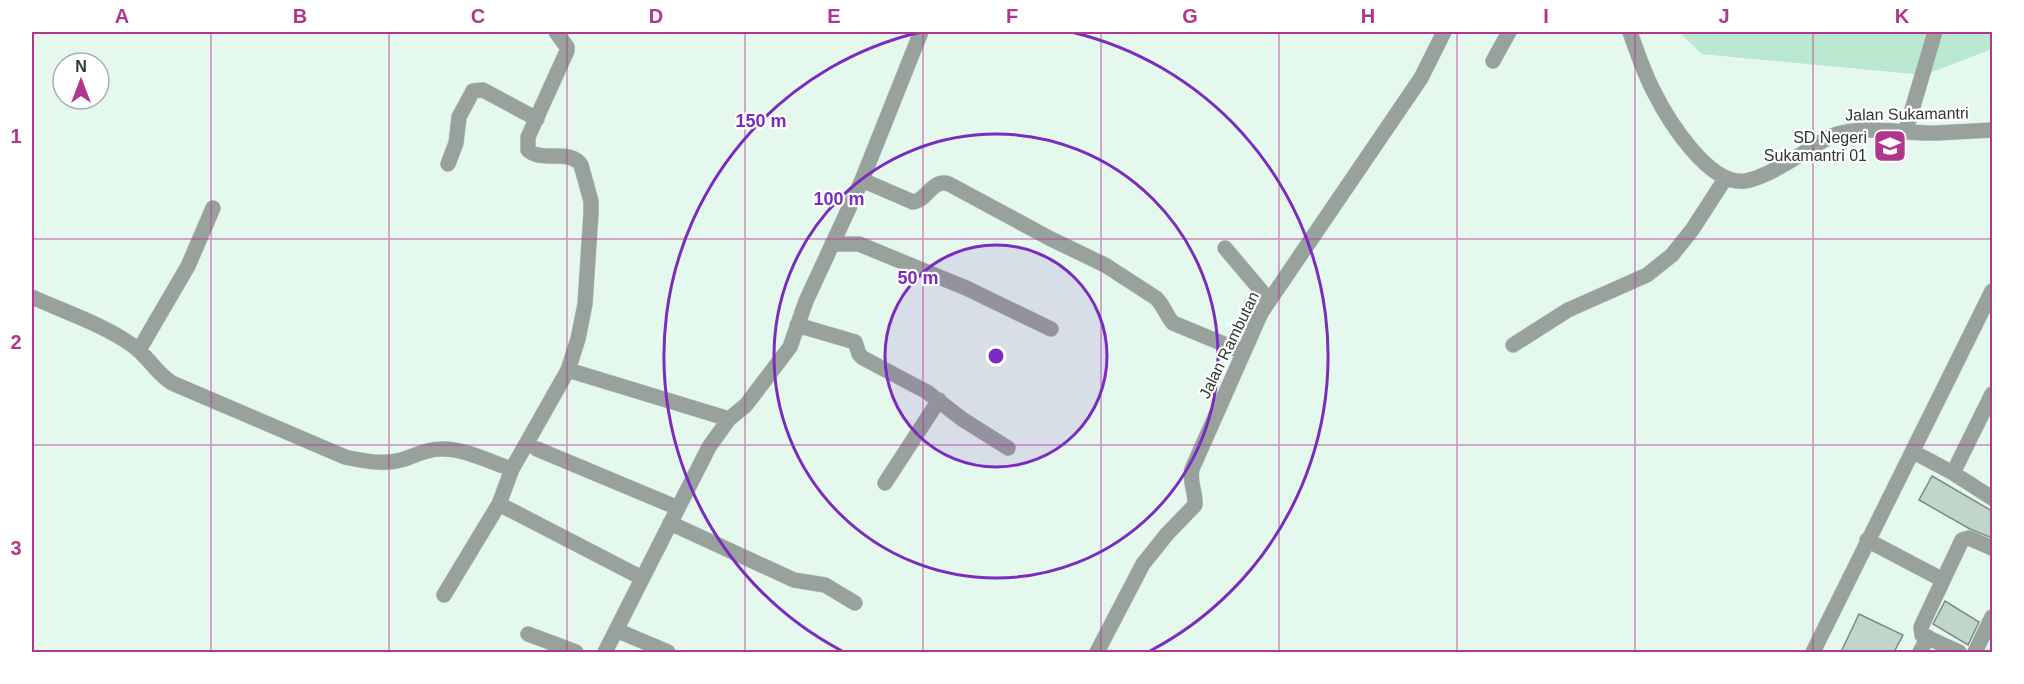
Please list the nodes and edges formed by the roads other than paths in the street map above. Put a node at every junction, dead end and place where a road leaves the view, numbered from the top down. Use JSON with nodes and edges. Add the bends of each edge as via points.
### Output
{"nodes":[{"id":1,"x":556,"y":32,"type":"edge"},
{"id":2,"x":921,"y":32,"type":"edge"},
{"id":3,"x":1444,"y":32,"type":"edge"},
{"id":4,"x":1509,"y":32,"type":"edge"},
{"id":5,"x":1630,"y":32,"type":"edge"},
{"id":6,"x":1935,"y":32,"type":"edge"},
{"id":7,"x":1492,"y":61,"type":"dead end"},
{"id":8,"x":537,"y":119,"type":"junction"},
{"id":9,"x":1906,"y":130,"type":"junction"},
{"id":10,"x":1992,"y":130,"type":"edge"},
{"id":11,"x":448,"y":164,"type":"dead end"},
{"id":12,"x":1725,"y":178,"type":"junction"},
{"id":13,"x":862,"y":180,"type":"junction"},
{"id":14,"x":213,"y":208,"type":"dead end"},
{"id":15,"x":832,"y":244,"type":"junction"},
{"id":16,"x":1225,"y":248,"type":"dead end"},
{"id":17,"x":1992,"y":291,"type":"edge"},
{"id":18,"x":32,"y":297,"type":"edge"},
{"id":19,"x":1269,"y":300,"type":"junction"},
{"id":20,"x":797,"y":325,"type":"junction"},
{"id":21,"x":1051,"y":329,"type":"dead end"},
{"id":22,"x":1514,"y":345,"type":"dead end"},
{"id":23,"x":139,"y":350,"type":"junction"},
{"id":24,"x":1243,"y":352,"type":"junction"},
{"id":25,"x":568,"y":370,"type":"junction"},
{"id":26,"x":1992,"y":394,"type":"edge"},
{"id":27,"x":939,"y":400,"type":"junction"},
{"id":28,"x":729,"y":420,"type":"junction"},
{"id":29,"x":1008,"y":448,"type":"dead end"},
{"id":30,"x":537,"y":449,"type":"dead end"},
{"id":31,"x":1921,"y":456,"type":"dead end"},
{"id":32,"x":512,"y":469,"type":"junction"},
{"id":33,"x":1953,"y":473,"type":"junction"},
{"id":34,"x":885,"y":483,"type":"dead end"},
{"id":35,"x":1992,"y":498,"type":"edge"},
{"id":36,"x":499,"y":504,"type":"junction"},
{"id":37,"x":678,"y":508,"type":"junction"},
{"id":38,"x":670,"y":523,"type":"junction"},
{"id":39,"x":1867,"y":540,"type":"junction"},
{"id":40,"x":1992,"y":548,"type":"edge"},
{"id":41,"x":642,"y":578,"type":"junction"},
{"id":42,"x":1943,"y":580,"type":"junction"},
{"id":43,"x":444,"y":595,"type":"dead end"},
{"id":44,"x":855,"y":603,"type":"dead end"},
{"id":45,"x":1992,"y":617,"type":"edge"},
{"id":46,"x":616,"y":630,"type":"junction"},
{"id":47,"x":528,"y":634,"type":"dead end"},
{"id":48,"x":1928,"y":637,"type":"junction"},
{"id":49,"x":576,"y":652,"type":"edge"},
{"id":50,"x":605,"y":652,"type":"edge"},
{"id":51,"x":668,"y":652,"type":"edge"},
{"id":52,"x":1097,"y":652,"type":"edge"},
{"id":53,"x":1813,"y":652,"type":"edge"},
{"id":54,"x":1920,"y":652,"type":"edge"},
{"id":55,"x":1959,"y":652,"type":"edge"},
{"id":56,"x":1975,"y":652,"type":"edge"}],
"edges":[{"from":1,"to":8,"type":"street","via":[[567,51]]},
{"from":2,"to":13,"type":"street"},
{"from":3,"to":19,"type":"street","name":"Jalan Rambutan","via":[[1421,78]]},
{"from":4,"to":7,"type":"street"},
{"from":5,"to":12,"type":"street","via":[[1665,112],[1705,164]]},
{"from":6,"to":9,"type":"street"},
{"from":8,"to":11,"type":"street","via":[[483,90],[473,91],[459,117],[456,143]]},
{"from":8,"to":25,"type":"street","via":[[528,137],[528,150],[579,162],[591,201],[585,304]]},
{"from":9,"to":10,"type":"street","name":"Jalan Sukamantri"},
{"from":9,"to":12,"type":"street","name":"Jalan Sukamantri","via":[[1842,132],[1756,178]]},
{"from":12,"to":22,"type":"street","via":[[1672,255],[1647,275],[1568,310]]},
{"from":13,"to":15,"type":"street"},
{"from":13,"to":24,"type":"street","via":[[913,202],[921,200],[937,184],[949,184],[1105,265],[1156,298],[1173,323]]},
{"from":14,"to":23,"type":"street","via":[[188,267]]},
{"from":15,"to":20,"type":"street"},
{"from":15,"to":21,"type":"street","via":[[859,244],[966,288]]},
{"from":16,"to":19,"type":"street"},
{"from":17,"to":39,"type":"street"},
{"from":18,"to":23,"type":"street","via":[[114,334]]},
{"from":19,"to":24,"type":"street","name":"Jalan Rambutan"},
{"from":20,"to":27,"type":"street","via":[[855,342],[863,358]]},
{"from":20,"to":28,"type":"street","via":[[786,355]]},
{"from":23,"to":32,"type":"street","via":[[172,383],[345,457],[389,462],[441,449]]},
{"from":24,"to":52,"type":"street","name":"Jalan Rambutan","via":[[1192,469],[1195,506],[1143,564]]},
{"from":25,"to":28,"type":"street"},
{"from":25,"to":32,"type":"street"},
{"from":26,"to":33,"type":"street"},
{"from":27,"to":29,"type":"street"},
{"from":27,"to":34,"type":"street"},
{"from":28,"to":37,"type":"street","via":[[709,447]]},
{"from":30,"to":37,"type":"street"},
{"from":31,"to":33,"type":"street"},
{"from":32,"to":36,"type":"street"},
{"from":33,"to":35,"type":"street"},
{"from":36,"to":41,"type":"street"},
{"from":36,"to":43,"type":"street"},
{"from":37,"to":38,"type":"street"},
{"from":38,"to":41,"type":"street"},
{"from":38,"to":44,"type":"street","via":[[794,580],[825,585]]},
{"from":39,"to":42,"type":"street"},
{"from":39,"to":53,"type":"street"},
{"from":40,"to":42,"type":"street","via":[[1963,538]]},
{"from":41,"to":46,"type":"street"},
{"from":42,"to":48,"type":"street","via":[[1921,627],[1922,635]]},
{"from":45,"to":56,"type":"street"},
{"from":46,"to":50,"type":"street"},
{"from":46,"to":51,"type":"street"},
{"from":47,"to":49,"type":"street"},
{"from":48,"to":54,"type":"street"},
{"from":48,"to":55,"type":"street"}]}
